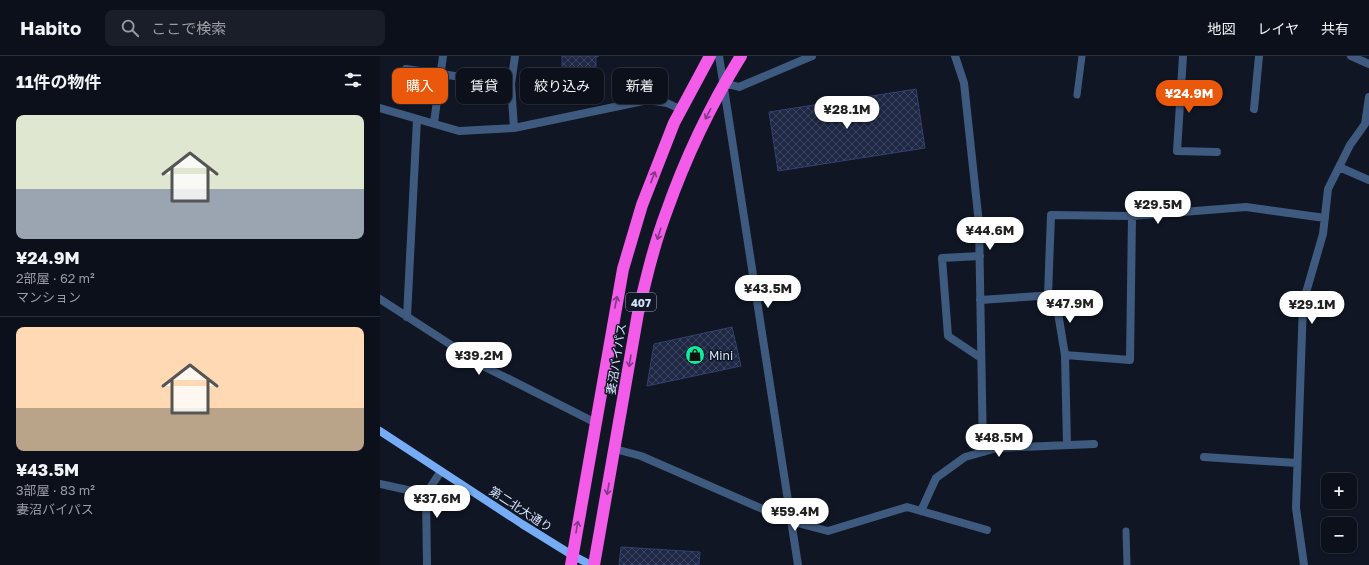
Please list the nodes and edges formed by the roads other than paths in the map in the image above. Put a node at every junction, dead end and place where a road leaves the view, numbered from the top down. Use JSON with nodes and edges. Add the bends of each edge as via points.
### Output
{"nodes":[{"id":1,"x":443,"y":56,"type":"edge"},
{"id":2,"x":515,"y":56,"type":"edge"},
{"id":3,"x":710,"y":56,"type":"edge"},
{"id":4,"x":719,"y":56,"type":"edge"},
{"id":5,"x":741,"y":56,"type":"edge"},
{"id":6,"x":812,"y":56,"type":"edge"},
{"id":7,"x":955,"y":56,"type":"edge"},
{"id":8,"x":1082,"y":56,"type":"edge"},
{"id":9,"x":1183,"y":56,"type":"edge"},
{"id":10,"x":1259,"y":56,"type":"edge"},
{"id":11,"x":1351,"y":56,"type":"edge"},
{"id":12,"x":1369,"y":64,"type":"edge"},
{"id":13,"x":441,"y":68,"type":"edge"},
{"id":14,"x":512,"y":77,"type":"edge"},
{"id":15,"x":724,"y":83,"type":"junction"},
{"id":16,"x":1076,"y":95,"type":"dead end"},
{"id":17,"x":1369,"y":97,"type":"edge"},
{"id":18,"x":512,"y":99,"type":"edge"},
{"id":19,"x":436,"y":104,"type":"edge"},
{"id":20,"x":380,"y":108,"type":"edge"},
{"id":21,"x":1254,"y":109,"type":"dead end"},
{"id":22,"x":682,"y":110,"type":"junction"},
{"id":23,"x":417,"y":119,"type":"junction"},
{"id":24,"x":434,"y":123,"type":"junction"},
{"id":25,"x":514,"y":128,"type":"junction"},
{"id":26,"x":1217,"y":152,"type":"dead end"},
{"id":27,"x":1339,"y":167,"type":"junction"},
{"id":28,"x":1369,"y":180,"type":"edge"},
{"id":29,"x":1132,"y":216,"type":"junction"},
{"id":30,"x":1325,"y":218,"type":"junction"},
{"id":31,"x":980,"y":256,"type":"junction"},
{"id":32,"x":1048,"y":295,"type":"junction"},
{"id":33,"x":380,"y":299,"type":"edge"},
{"id":34,"x":980,"y":300,"type":"junction"},
{"id":35,"x":407,"y":317,"type":"junction"},
{"id":36,"x":1065,"y":355,"type":"junction"},
{"id":37,"x":981,"y":358,"type":"junction"},
{"id":38,"x":596,"y":423,"type":"junction"},
{"id":39,"x":380,"y":431,"type":"edge"},
{"id":40,"x":1094,"y":444,"type":"dead end"},
{"id":41,"x":1067,"y":446,"type":"junction"},
{"id":42,"x":615,"y":449,"type":"junction"},
{"id":43,"x":983,"y":452,"type":"junction"},
{"id":44,"x":1204,"y":457,"type":"dead end"},
{"id":45,"x":1297,"y":463,"type":"junction"},
{"id":46,"x":441,"y":471,"type":"junction"},
{"id":47,"x":380,"y":484,"type":"edge"},
{"id":48,"x":426,"y":494,"type":"junction"},
{"id":49,"x":921,"y":511,"type":"junction"},
{"id":50,"x":790,"y":521,"type":"junction"},
{"id":51,"x":987,"y":530,"type":"dead end"},
{"id":52,"x":1126,"y":531,"type":"dead end"},
{"id":53,"x":571,"y":560,"type":"edge"},
{"id":54,"x":427,"y":565,"type":"edge"},
{"id":55,"x":592,"y":565,"type":"edge"},
{"id":56,"x":798,"y":565,"type":"edge"},
{"id":57,"x":1127,"y":565,"type":"edge"},
{"id":58,"x":1304,"y":565,"type":"edge"}],
"edges":[{"from":1,"to":13,"type":"street"},
{"from":2,"to":14,"type":"street"},
{"from":3,"to":22,"type":"highway","name":"妻沼バイパス","number":"407"},
{"from":4,"to":15,"type":"street"},
{"from":5,"to":15,"type":"highway","name":"妻沼バイパス","number":"407"},
{"from":6,"to":15,"type":"street","via":[[739,87]]},
{"from":7,"to":31,"type":"street","via":[[964,83]]},
{"from":8,"to":16,"type":"lane"},
{"from":9,"to":26,"type":"street","via":[[1177,151]]},
{"from":10,"to":21,"type":"street"},
{"from":11,"to":12,"type":"street"},
{"from":15,"to":42,"type":"highway","name":"妻沼バイパス","number":"407","one_way":true,"via":[[697,137],[663,220],[638,313]]},
{"from":15,"to":50,"type":"street"},
{"from":17,"to":27,"type":"street","via":[[1365,124]]},
{"from":18,"to":25,"type":"street"},
{"from":19,"to":24,"type":"street"},
{"from":20,"to":23,"type":"street"},
{"from":22,"to":25,"type":"street","via":[[667,103],[648,100]]},
{"from":38,"to":22,"type":"highway","name":"妻沼バイパス","number":"407","one_way":true,"via":[[623,268],[642,205],[674,123]]},
{"from":23,"to":24,"type":"street"},
{"from":23,"to":35,"type":"street"},
{"from":24,"to":25,"type":"street","via":[[459,131]]},
{"from":27,"to":28,"type":"street"},
{"from":27,"to":30,"type":"street","via":[[1328,189]]},
{"from":29,"to":30,"type":"street","via":[[1246,207]]},
{"from":29,"to":32,"type":"street","via":[[1051,215]]},
{"from":29,"to":36,"type":"street","via":[[1130,360]]},
{"from":30,"to":45,"type":"street","via":[[1323,234],[1302,303]]},
{"from":31,"to":34,"type":"street"},
{"from":31,"to":37,"type":"street","via":[[942,258],[948,336]]},
{"from":32,"to":34,"type":"street"},
{"from":32,"to":36,"type":"street","via":[[1055,294]]},
{"from":33,"to":35,"type":"street"},
{"from":34,"to":37,"type":"street"},
{"from":35,"to":38,"type":"street","via":[[485,368]]},
{"from":36,"to":41,"type":"street"},
{"from":37,"to":43,"type":"street"},
{"from":53,"to":38,"type":"highway","name":"妻沼バイパス","number":"407","one_way":true},
{"from":39,"to":46,"type":"street","name":"第二北大通り"},
{"from":40,"to":41,"type":"street"},
{"from":41,"to":43,"type":"street","via":[[997,448]]},
{"from":42,"to":50,"type":"street","via":[[641,456]]},
{"from":42,"to":55,"type":"highway","name":"妻沼バイパス","number":"407","one_way":true},
{"from":43,"to":49,"type":"street","via":[[965,457],[936,478]]},
{"from":44,"to":45,"type":"street"},
{"from":45,"to":58,"type":"street","via":[[1296,508]]},
{"from":46,"to":48,"type":"street"},
{"from":46,"to":53,"type":"street","name":"第二北大通り","via":[[522,524]]},
{"from":47,"to":48,"type":"street"},
{"from":48,"to":54,"type":"street"},
{"from":49,"to":50,"type":"street","via":[[907,507],[828,530]]},
{"from":49,"to":51,"type":"street"},
{"from":50,"to":56,"type":"street"},
{"from":52,"to":57,"type":"lane"},
{"from":53,"to":55,"type":"street","name":"第二北大通り"}]}
